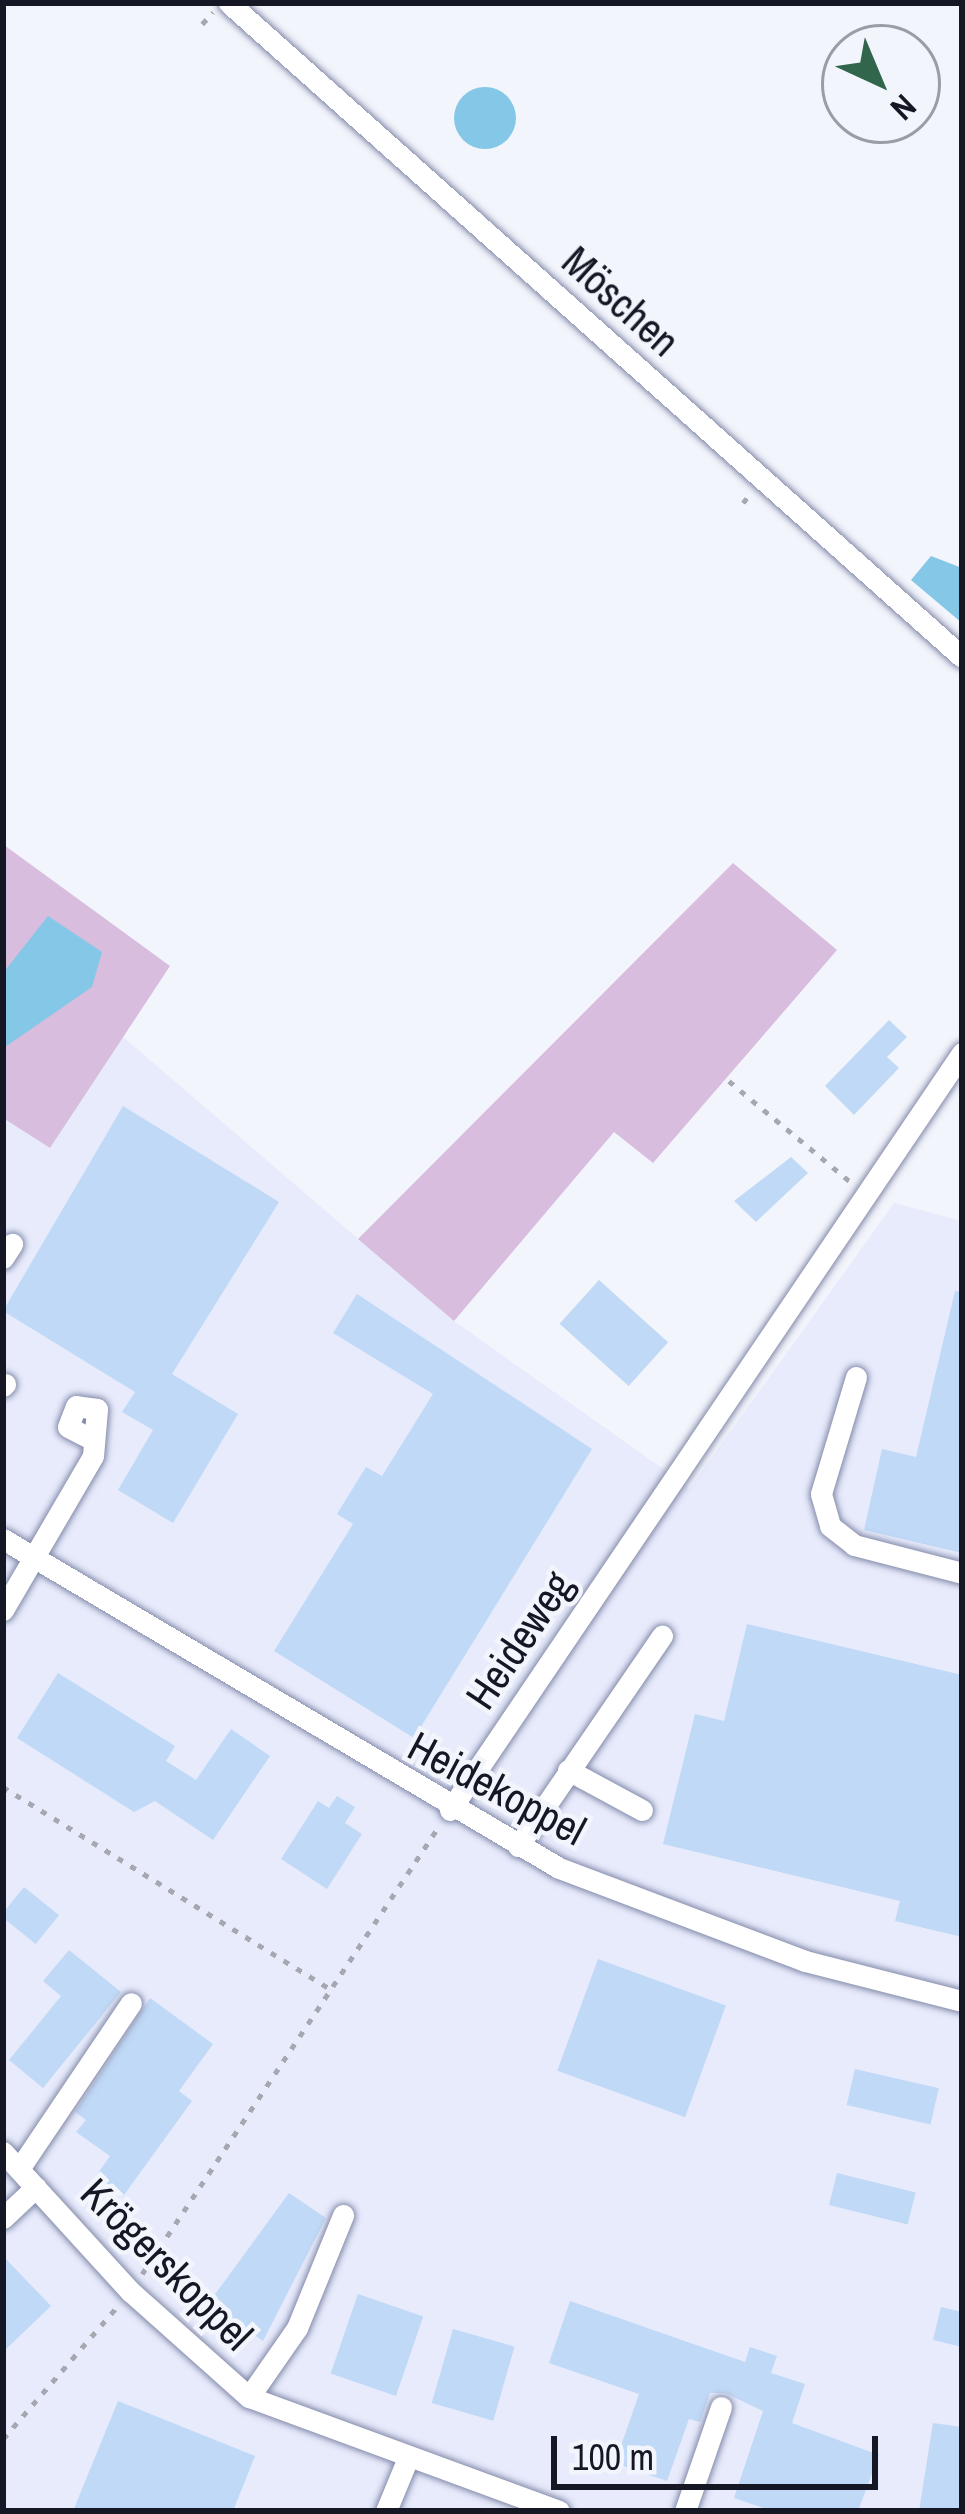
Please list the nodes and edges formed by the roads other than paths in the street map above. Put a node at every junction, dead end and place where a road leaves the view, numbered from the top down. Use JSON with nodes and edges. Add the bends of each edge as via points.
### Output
{"nodes":[{"id":1,"x":229,"y":3,"type":"edge"},
{"id":2,"x":962,"y":657,"type":"edge"},
{"id":3,"x":962,"y":1053,"type":"edge"},
{"id":4,"x":856,"y":1377,"type":"dead end"},
{"id":5,"x":90,"y":1438,"type":"dead end"},
{"id":6,"x":3,"y":1539,"type":"edge"},
{"id":7,"x":34,"y":1558,"type":"junction"},
{"id":8,"x":962,"y":1573,"type":"edge"},
{"id":9,"x":3,"y":1610,"type":"edge"},
{"id":10,"x":662,"y":1636,"type":"dead end"},
{"id":11,"x":568,"y":1769,"type":"junction"},
{"id":12,"x":450,"y":1810,"type":"junction"},
{"id":13,"x":642,"y":1810,"type":"dead end"},
{"id":14,"x":518,"y":1846,"type":"junction"},
{"id":15,"x":962,"y":2001,"type":"edge"},
{"id":16,"x":131,"y":2003,"type":"dead end"},
{"id":17,"x":11,"y":2160,"type":"edge"},
{"id":18,"x":36,"y":2187,"type":"junction"},
{"id":19,"x":343,"y":2215,"type":"dead end"},
{"id":20,"x":3,"y":2218,"type":"edge"},
{"id":21,"x":249,"y":2397,"type":"junction"},
{"id":22,"x":721,"y":2407,"type":"dead end"},
{"id":23,"x":407,"y":2460,"type":"junction"},
{"id":24,"x":386,"y":2511,"type":"edge"},
{"id":25,"x":559,"y":2511,"type":"edge"},
{"id":26,"x":685,"y":2511,"type":"edge"}],
"edges":[{"from":1,"to":2,"type":"street","name":"Möschen"},
{"from":3,"to":12,"type":"street","name":"Heideweg"},
{"from":4,"to":8,"type":"street","via":[[821,1494],[830,1526],[854,1545]]},
{"from":5,"to":7,"type":"street","via":[[94,1456]]},
{"from":6,"to":7,"type":"street","name":"Heidekoppel"},
{"from":7,"to":9,"type":"street"},
{"from":7,"to":12,"type":"street","name":"Heidekoppel"},
{"from":10,"to":11,"type":"street"},
{"from":11,"to":13,"type":"street"},
{"from":11,"to":14,"type":"street"},
{"from":12,"to":14,"type":"street","name":"Heidekoppel"},
{"from":14,"to":15,"type":"street","name":"Heidekoppel","via":[[655,1909]]},
{"from":16,"to":17,"type":"street"},
{"from":17,"to":18,"type":"street","name":"Krögerskoppel"},
{"from":18,"to":20,"type":"street"},
{"from":18,"to":21,"type":"street","name":"Krögerskoppel","via":[[131,2292]]},
{"from":19,"to":21,"type":"street","via":[[298,2328]]},
{"from":21,"to":23,"type":"street","name":"Krögerskoppel"},
{"from":22,"to":26,"type":"street"},
{"from":23,"to":24,"type":"street"},
{"from":23,"to":25,"type":"street","name":"Krögerskoppel"}]}
